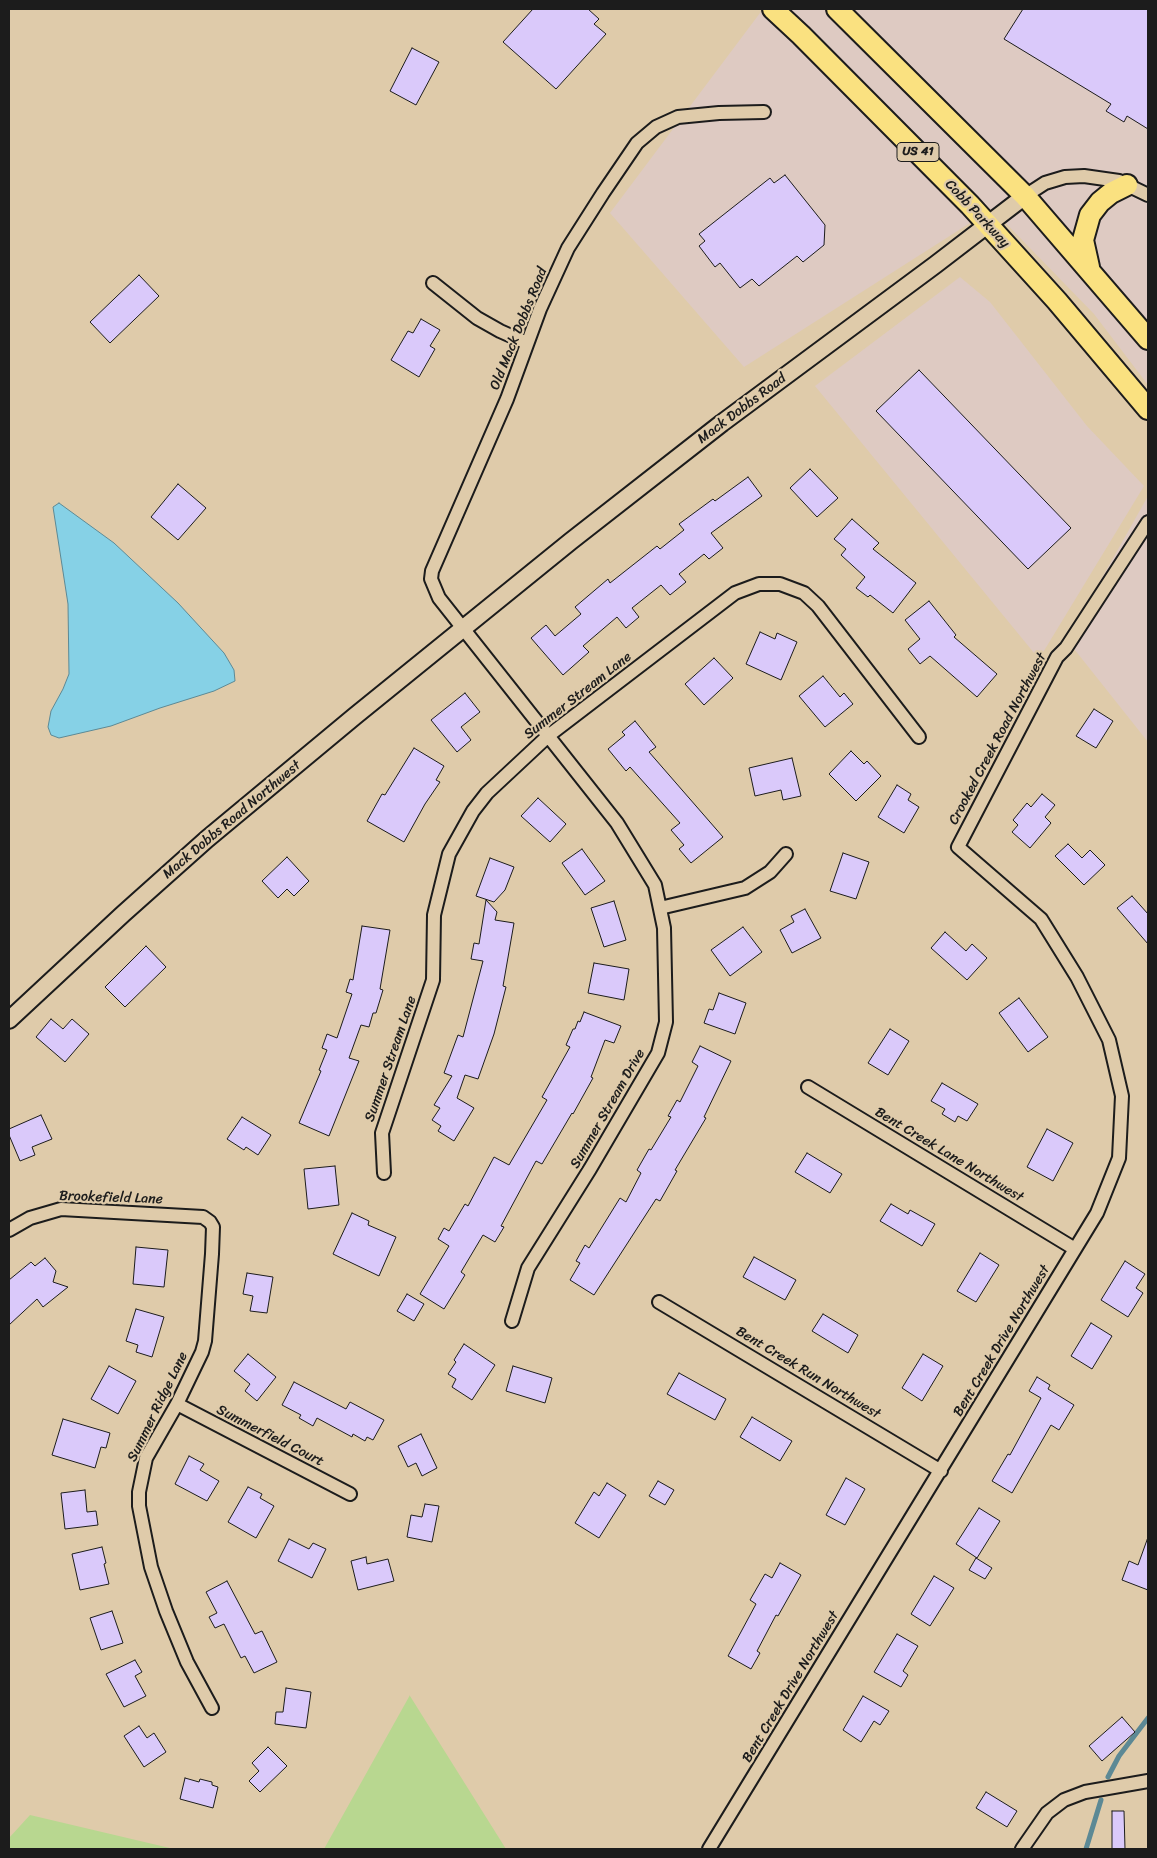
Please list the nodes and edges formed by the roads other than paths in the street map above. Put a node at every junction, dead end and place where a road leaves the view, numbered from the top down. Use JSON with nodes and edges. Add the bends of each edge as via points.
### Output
{"nodes":[{"id":1,"x":773,"y":9,"type":"edge"},
{"id":2,"x":837,"y":9,"type":"edge"},
{"id":3,"x":764,"y":112,"type":"dead end"},
{"id":4,"x":1127,"y":185,"type":"junction"},
{"id":5,"x":1148,"y":195,"type":"edge"},
{"id":6,"x":1025,"y":196,"type":"junction"},
{"id":7,"x":988,"y":225,"type":"junction"},
{"id":8,"x":1089,"y":269,"type":"junction"},
{"id":9,"x":433,"y":284,"type":"dead end"},
{"id":10,"x":1148,"y":339,"type":"edge"},
{"id":11,"x":527,"y":343,"type":"junction"},
{"id":12,"x":1148,"y":409,"type":"edge"},
{"id":13,"x":1148,"y":522,"type":"edge"},
{"id":14,"x":464,"y":629,"type":"junction"},
{"id":15,"x":548,"y":736,"type":"junction"},
{"id":16,"x":919,"y":737,"type":"dead end"},
{"id":17,"x":958,"y":847,"type":"joint"},
{"id":18,"x":786,"y":854,"type":"dead end"},
{"id":19,"x":660,"y":908,"type":"junction"},
{"id":20,"x":9,"y":1020,"type":"edge"},
{"id":21,"x":808,"y":1087,"type":"dead end"},
{"id":22,"x":384,"y":1173,"type":"dead end"},
{"id":23,"x":213,"y":1227,"type":"joint"},
{"id":24,"x":9,"y":1230,"type":"edge"},
{"id":25,"x":1075,"y":1249,"type":"junction"},
{"id":26,"x":659,"y":1302,"type":"dead end"},
{"id":27,"x":512,"y":1322,"type":"dead end"},
{"id":28,"x":177,"y":1404,"type":"junction"},
{"id":29,"x":941,"y":1471,"type":"junction"},
{"id":30,"x":350,"y":1494,"type":"dead end"},
{"id":31,"x":212,"y":1708,"type":"dead end"},
{"id":32,"x":1148,"y":1781,"type":"edge"},
{"id":33,"x":709,"y":1849,"type":"edge"},
{"id":34,"x":1022,"y":1849,"type":"edge"}],
"edges":[{"from":1,"to":7,"type":"main road","name":"Cobb Parkway","number":"US 41"},
{"from":2,"to":6,"type":"main road"},
{"from":3,"to":11,"type":"street","name":"Old Mack Dobbs Road","via":[[678,117],[656,127],[637,143],[568,248]]},
{"from":4,"to":5,"type":"street"},
{"from":4,"to":6,"type":"street","via":[[1100,178],[1065,177],[1040,185]]},
{"from":4,"to":8,"type":"main road","via":[[1100,202],[1090,216],[1083,240]]},
{"from":6,"to":7,"type":"street","name":"Mack Dobbs Road"},
{"from":6,"to":8,"type":"main road"},
{"from":7,"to":12,"type":"main road","name":"Cobb Parkway","number":"US 41"},
{"from":7,"to":14,"type":"street","name":"Mack Dobbs Road","via":[[722,423]]},
{"from":8,"to":10,"type":"main road"},
{"from":9,"to":11,"type":"street","via":[[477,318]]},
{"from":11,"to":14,"type":"street","name":"Old Mack Dobbs Road","via":[[507,399],[432,571],[431,579],[439,598]]},
{"from":13,"to":17,"type":"street","name":"Crooked Creek Road Northwest","via":[[1057,657]]},
{"from":14,"to":15,"type":"street","name":"Summer Stream Drive"},
{"from":14,"to":20,"type":"street","name":"Mack Dobbs Road Northwest","via":[[207,840]]},
{"from":15,"to":16,"type":"street","name":"Summer Stream Lane","via":[[735,593],[759,584],[780,584],[804,594],[818,606]]},
{"from":15,"to":19,"type":"street","name":"Summer Stream Drive","via":[[617,823],[655,885]]},
{"from":15,"to":22,"type":"street","name":"Summer Stream Lane","via":[[487,793],[449,854],[434,915],[433,980],[382,1133]]},
{"from":17,"to":25,"type":"street","name":"Bent Creek Drive Northwest","via":[[1040,919],[1077,977],[1109,1040],[1122,1096],[1119,1158],[1097,1213]]},
{"from":18,"to":19,"type":"street","via":[[770,872],[745,888]]},
{"from":19,"to":27,"type":"street","name":"Summer Stream Drive","via":[[664,928],[666,1022],[658,1053],[528,1268]]},
{"from":21,"to":25,"type":"street","name":"Bent Creek Lane Northwest"},
{"from":23,"to":24,"type":"street","name":"Brookefield Lane","via":[[203,1218],[61,1209],[30,1218]]},
{"from":23,"to":28,"type":"street","name":"Summer Ridge Lane","via":[[205,1341]]},
{"from":25,"to":29,"type":"street","name":"Bent Creek Drive Northwest"},
{"from":26,"to":29,"type":"street","name":"Bent Creek Run Northwest"},
{"from":28,"to":30,"type":"street","name":"Summerfield Court"},
{"from":28,"to":31,"type":"street","name":"Summer Ridge Lane","via":[[146,1458],[139,1506],[148,1552],[166,1611],[187,1662]]},
{"from":29,"to":33,"type":"street","name":"Bent Creek Drive Northwest"},
{"from":32,"to":34,"type":"street","via":[[1085,1792],[1064,1800],[1043,1817]]}]}
